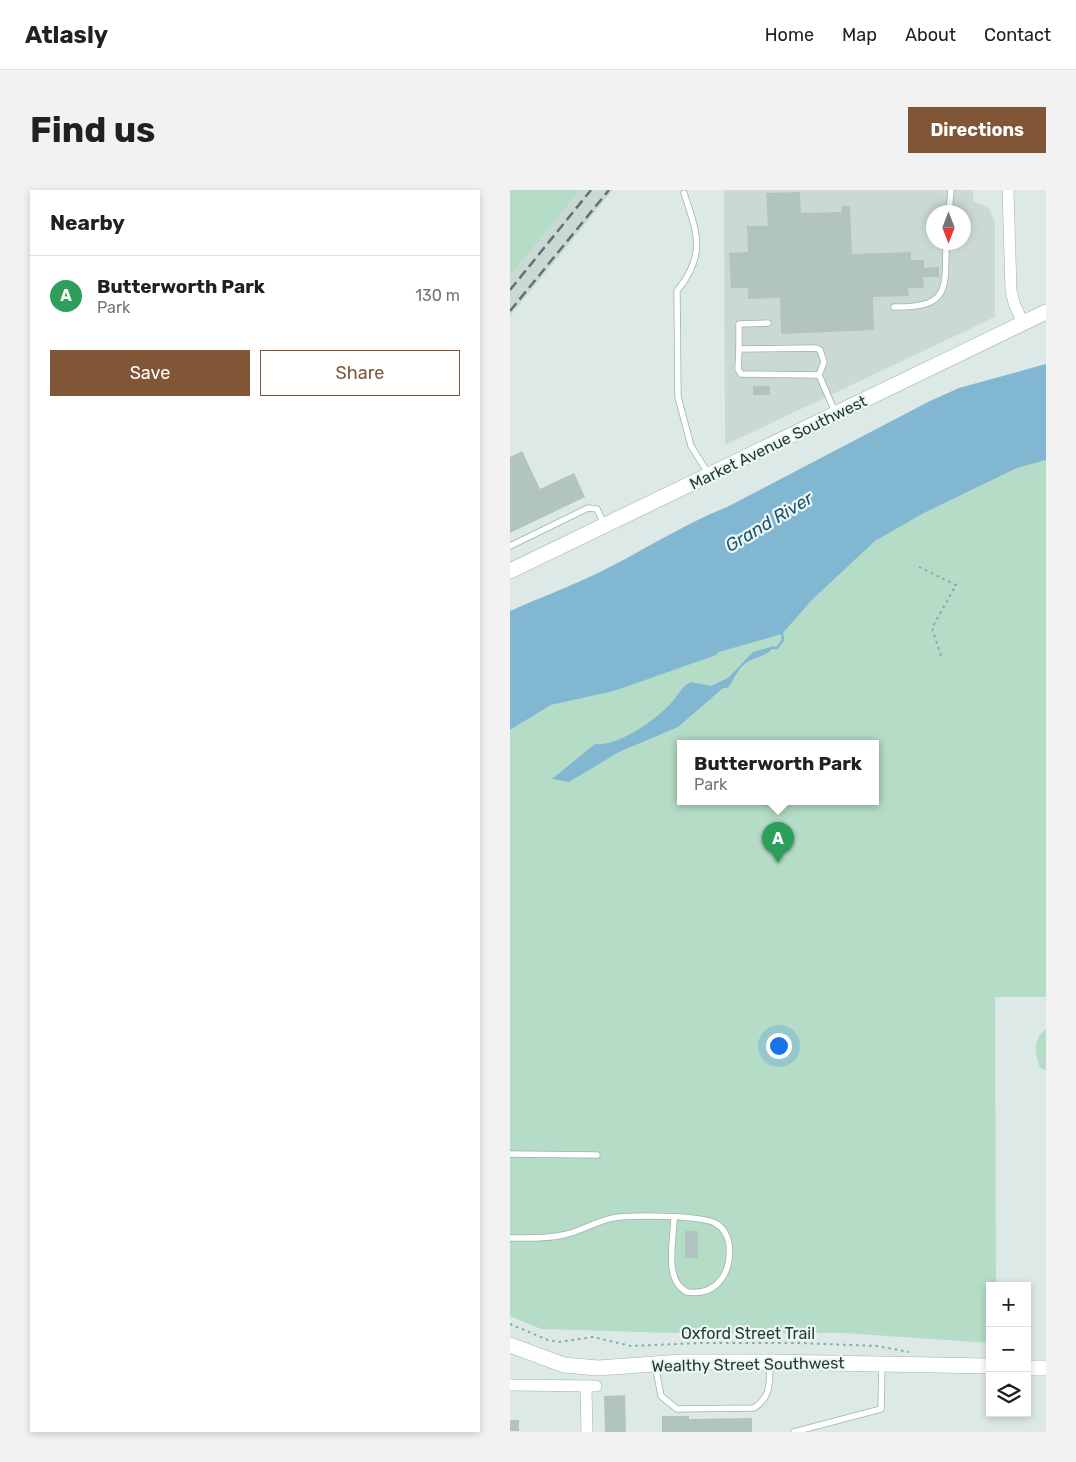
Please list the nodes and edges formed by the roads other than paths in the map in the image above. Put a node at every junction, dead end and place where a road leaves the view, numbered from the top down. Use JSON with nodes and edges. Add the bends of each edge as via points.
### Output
{"nodes":[{"id":1,"x":951,"y":190,"type":"edge"},
{"id":2,"x":1008,"y":190,"type":"edge"},
{"id":3,"x":684,"y":193,"type":"dead end"},
{"id":4,"x":950,"y":205,"type":"edge"},
{"id":5,"x":946,"y":250,"type":"edge"},
{"id":6,"x":894,"y":307,"type":"dead end"},
{"id":7,"x":1046,"y":312,"type":"edge"},
{"id":8,"x":768,"y":323,"type":"dead end"},
{"id":9,"x":1023,"y":323,"type":"junction"},
{"id":10,"x":738,"y":349,"type":"junction"},
{"id":11,"x":819,"y":375,"type":"junction"},
{"id":12,"x":836,"y":414,"type":"junction"},
{"id":13,"x":709,"y":475,"type":"junction"},
{"id":14,"x":605,"y":526,"type":"junction"},
{"id":15,"x":510,"y":546,"type":"edge"},
{"id":16,"x":510,"y":571,"type":"edge"},
{"id":17,"x":510,"y":1154,"type":"edge"},
{"id":18,"x":597,"y":1155,"type":"dead end"},
{"id":19,"x":674,"y":1217,"type":"junction"},
{"id":20,"x":510,"y":1238,"type":"edge"},
{"id":21,"x":510,"y":1345,"type":"edge"},
{"id":22,"x":770,"y":1362,"type":"junction"},
{"id":23,"x":882,"y":1363,"type":"junction"},
{"id":24,"x":655,"y":1364,"type":"junction"},
{"id":25,"x":986,"y":1366,"type":"edge"},
{"id":26,"x":1031,"y":1368,"type":"edge"},
{"id":27,"x":1046,"y":1368,"type":"edge"},
{"id":28,"x":510,"y":1385,"type":"edge"},
{"id":29,"x":587,"y":1432,"type":"edge"},
{"id":30,"x":797,"y":1432,"type":"edge"}],
"edges":[{"from":1,"to":4,"type":"lane"},
{"from":2,"to":9,"type":"street","via":[[1011,290]]},
{"from":3,"to":13,"type":"lane","via":[[698,237],[696,257],[677,291],[678,397],[691,446]]},
{"from":5,"to":6,"type":"lane","via":[[945,282],[940,295],[920,305]]},
{"from":7,"to":9,"type":"main road","name":"Market Avenue Southwest"},
{"from":8,"to":10,"type":"lane","via":[[739,324]]},
{"from":9,"to":12,"type":"main road","name":"Market Avenue Southwest"},
{"from":10,"to":11,"type":"lane","via":[[741,374]]},
{"from":10,"to":11,"type":"lane","via":[[816,348],[824,362]]},
{"from":11,"to":12,"type":"lane"},
{"from":12,"to":13,"type":"main road","name":"Market Avenue Southwest"},
{"from":13,"to":14,"type":"main road","name":"Market Avenue Southwest"},
{"from":14,"to":15,"type":"lane","via":[[596,509],[588,508]]},
{"from":14,"to":16,"type":"main road","name":"Market Avenue Southwest"},
{"from":17,"to":18,"type":"lane"},
{"from":19,"to":19,"type":"lane","via":[[714,1222],[726,1234],[728,1265],[720,1282],[710,1290],[687,1292],[676,1282],[672,1273]]},
{"from":19,"to":20,"type":"lane","via":[[613,1218],[564,1235]]},
{"from":21,"to":24,"type":"main road","name":"Wealthy Street Southwest","via":[[578,1367]]},
{"from":22,"to":23,"type":"main road","name":"Wealthy Street Southwest"},
{"from":22,"to":24,"type":"main road","name":"Wealthy Street Southwest"},
{"from":22,"to":24,"type":"lane","via":[[769,1391],[764,1402],[754,1408],[677,1409],[661,1396]]},
{"from":23,"to":25,"type":"main road","name":"Wealthy Street Southwest"},
{"from":23,"to":30,"type":"lane","via":[[881,1409]]},
{"from":26,"to":27,"type":"main road"},
{"from":28,"to":29,"type":"street","via":[[591,1386]]}]}
